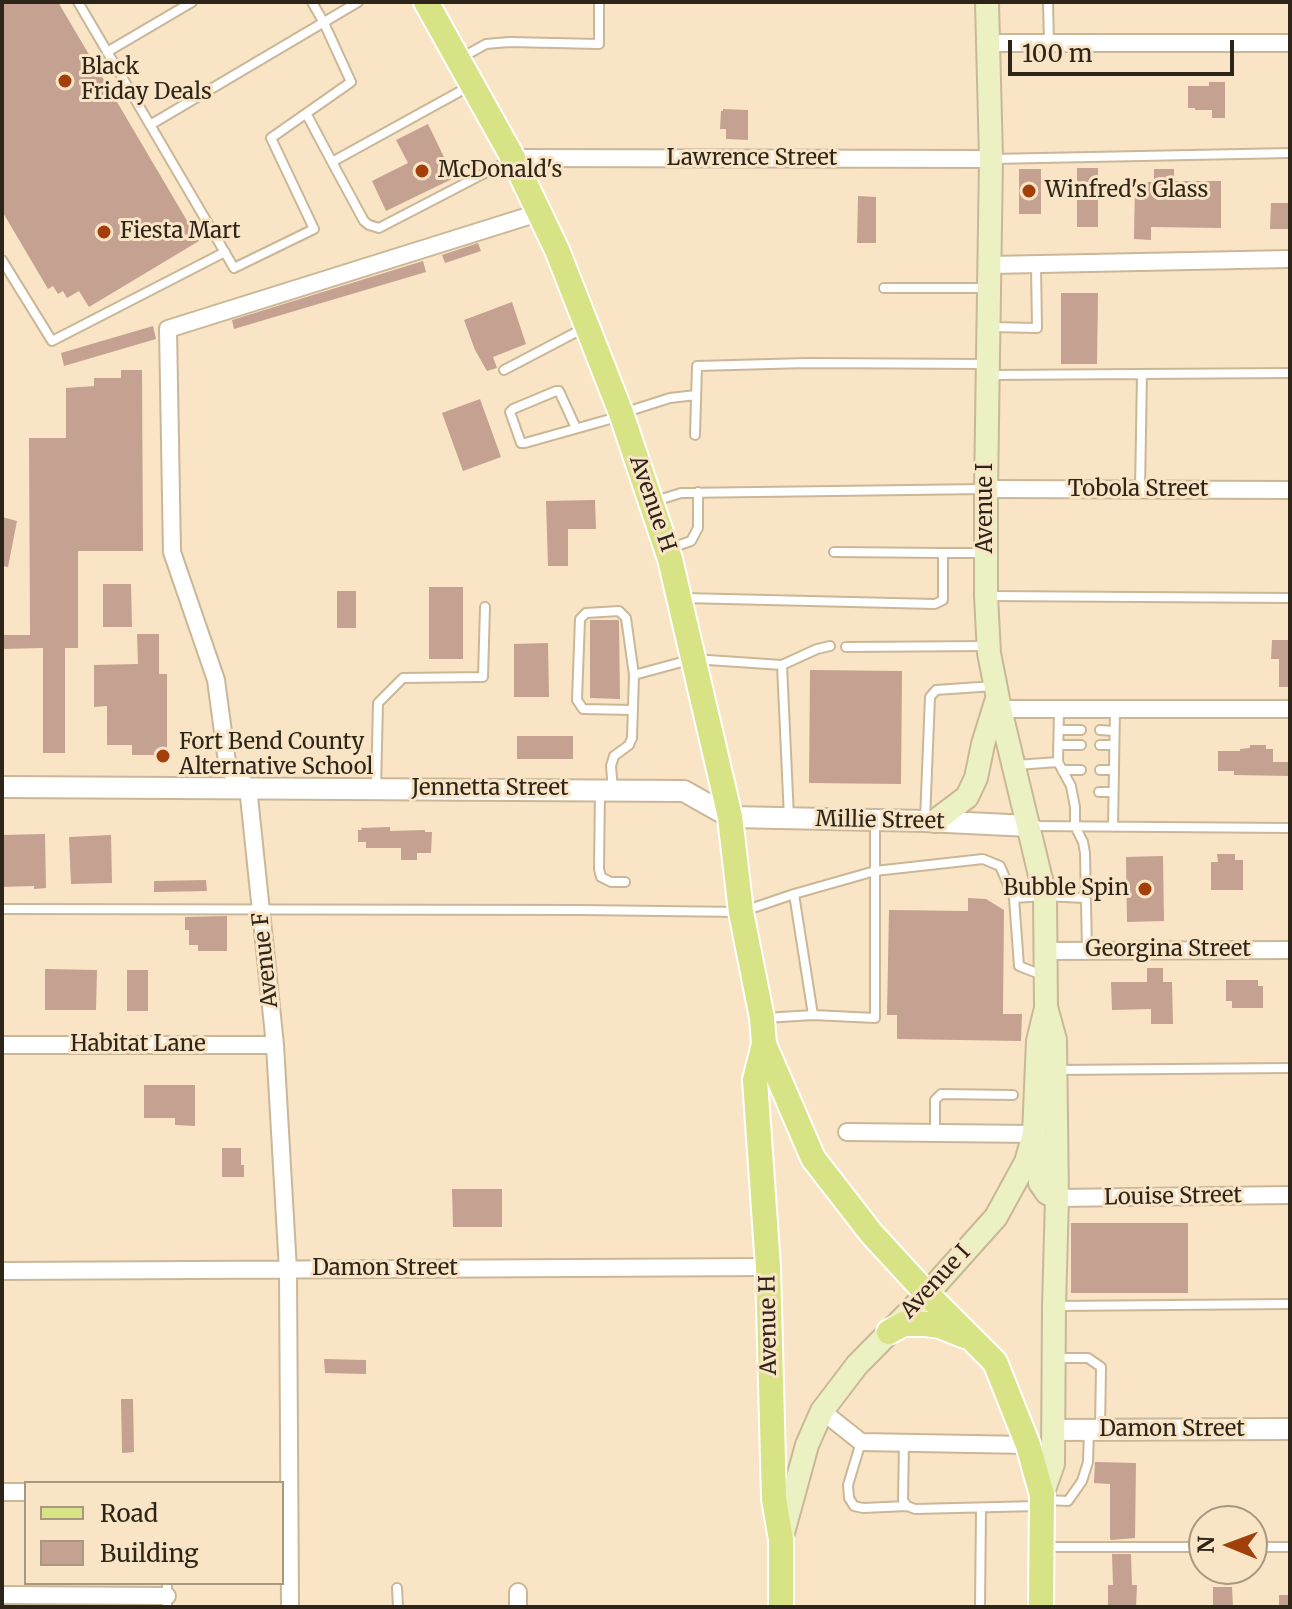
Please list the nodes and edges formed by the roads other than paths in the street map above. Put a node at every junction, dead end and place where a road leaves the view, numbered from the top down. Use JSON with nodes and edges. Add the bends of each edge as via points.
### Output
{"nodes":[{"id":1,"x":78,"y":2,"type":"edge"},
{"id":2,"x":192,"y":2,"type":"edge"},
{"id":3,"x":312,"y":2,"type":"edge"},
{"id":4,"x":358,"y":2,"type":"edge"},
{"id":5,"x":426,"y":2,"type":"edge"},
{"id":6,"x":599,"y":2,"type":"edge"},
{"id":7,"x":987,"y":2,"type":"edge"},
{"id":8,"x":1048,"y":2,"type":"edge"},
{"id":9,"x":324,"y":23,"type":"junction"},
{"id":10,"x":988,"y":43,"type":"junction"},
{"id":11,"x":1049,"y":43,"type":"junction"},
{"id":12,"x":1290,"y":43,"type":"edge"},
{"id":13,"x":107,"y":52,"type":"junction"},
{"id":14,"x":458,"y":59,"type":"junction"},
{"id":15,"x":472,"y":85,"type":"junction"},
{"id":16,"x":307,"y":115,"type":"junction"},
{"id":17,"x":150,"y":125,"type":"junction"},
{"id":18,"x":1290,"y":153,"type":"edge"},
{"id":19,"x":513,"y":158,"type":"junction"},
{"id":20,"x":991,"y":159,"type":"junction"},
{"id":21,"x":332,"y":162,"type":"junction"},
{"id":22,"x":538,"y":213,"type":"junction"},
{"id":23,"x":225,"y":252,"type":"junction"},
{"id":24,"x":1290,"y":259,"type":"edge"},
{"id":25,"x":2,"y":260,"type":"edge"},
{"id":26,"x":1036,"y":264,"type":"junction"},
{"id":27,"x":990,"y":265,"type":"junction"},
{"id":28,"x":884,"y":288,"type":"dead end"},
{"id":29,"x":989,"y":288,"type":"junction"},
{"id":30,"x":587,"y":327,"type":"junction"},
{"id":31,"x":988,"y":327,"type":"junction"},
{"id":32,"x":987,"y":369,"type":"junction"},
{"id":33,"x":504,"y":370,"type":"dead end"},
{"id":34,"x":1290,"y":373,"type":"edge"},
{"id":35,"x":1142,"y":374,"type":"junction"},
{"id":36,"x":696,"y":395,"type":"junction"},
{"id":37,"x":621,"y":414,"type":"junction"},
{"id":38,"x":576,"y":428,"type":"junction"},
{"id":39,"x":695,"y":435,"type":"dead end"},
{"id":40,"x":986,"y":489,"type":"junction"},
{"id":41,"x":1140,"y":490,"type":"junction"},
{"id":42,"x":1290,"y":490,"type":"edge"},
{"id":43,"x":698,"y":492,"type":"junction"},
{"id":44,"x":651,"y":502,"type":"junction"},
{"id":45,"x":667,"y":549,"type":"junction"},
{"id":46,"x":834,"y":552,"type":"dead end"},
{"id":47,"x":943,"y":553,"type":"junction"},
{"id":48,"x":986,"y":553,"type":"junction"},
{"id":49,"x":986,"y":596,"type":"junction"},
{"id":50,"x":679,"y":598,"type":"junction"},
{"id":51,"x":1290,"y":598,"type":"edge"},
{"id":52,"x":485,"y":607,"type":"dead end"},
{"id":53,"x":830,"y":646,"type":"dead end"},
{"id":54,"x":989,"y":646,"type":"junction"},
{"id":55,"x":846,"y":647,"type":"dead end"},
{"id":56,"x":693,"y":659,"type":"junction"},
{"id":57,"x":782,"y":665,"type":"junction"},
{"id":58,"x":634,"y":675,"type":"junction"},
{"id":59,"x":998,"y":698,"type":"junction"},
{"id":60,"x":1059,"y":709,"type":"junction"},
{"id":61,"x":1115,"y":709,"type":"junction"},
{"id":62,"x":1290,"y":709,"type":"edge"},
{"id":63,"x":633,"y":710,"type":"junction"},
{"id":64,"x":1059,"y":730,"type":"junction"},
{"id":65,"x":1081,"y":730,"type":"dead end"},
{"id":66,"x":1100,"y":730,"type":"dead end"},
{"id":67,"x":1114,"y":731,"type":"junction"},
{"id":68,"x":1058,"y":745,"type":"junction"},
{"id":69,"x":1081,"y":745,"type":"dead end"},
{"id":70,"x":1100,"y":745,"type":"dead end"},
{"id":71,"x":1114,"y":745,"type":"junction"},
{"id":72,"x":1014,"y":765,"type":"junction"},
{"id":73,"x":1060,"y":766,"type":"junction"},
{"id":74,"x":1081,"y":770,"type":"dead end"},
{"id":75,"x":1100,"y":770,"type":"dead end"},
{"id":76,"x":1114,"y":770,"type":"junction"},
{"id":77,"x":2,"y":787,"type":"edge"},
{"id":78,"x":248,"y":787,"type":"junction"},
{"id":79,"x":376,"y":788,"type":"junction"},
{"id":80,"x":607,"y":790,"type":"junction"},
{"id":81,"x":1099,"y":792,"type":"dead end"},
{"id":82,"x":1113,"y":792,"type":"junction"},
{"id":83,"x":1100,"y":806,"type":"dead end"},
{"id":84,"x":1113,"y":806,"type":"junction"},
{"id":85,"x":730,"y":817,"type":"junction"},
{"id":86,"x":789,"y":819,"type":"junction"},
{"id":87,"x":875,"y":821,"type":"junction"},
{"id":88,"x":930,"y":821,"type":"junction"},
{"id":89,"x":1030,"y":826,"type":"junction"},
{"id":90,"x":1075,"y":826,"type":"junction"},
{"id":91,"x":1113,"y":827,"type":"junction"},
{"id":92,"x":1290,"y":828,"type":"edge"},
{"id":93,"x":875,"y":871,"type":"junction"},
{"id":94,"x":625,"y":882,"type":"dead end"},
{"id":95,"x":794,"y":894,"type":"junction"},
{"id":96,"x":1045,"y":896,"type":"junction"},
{"id":97,"x":1014,"y":898,"type":"junction"},
{"id":98,"x":1085,"y":898,"type":"junction"},
{"id":99,"x":2,"y":909,"type":"edge"},
{"id":100,"x":261,"y":909,"type":"junction"},
{"id":101,"x":741,"y":912,"type":"junction"},
{"id":102,"x":1290,"y":950,"type":"edge"},
{"id":103,"x":1046,"y":951,"type":"junction"},
{"id":104,"x":1087,"y":951,"type":"junction"},
{"id":105,"x":1046,"y":977,"type":"junction"},
{"id":106,"x":1046,"y":1007,"type":"junction"},
{"id":107,"x":813,"y":1015,"type":"junction"},
{"id":108,"x":762,"y":1018,"type":"junction"},
{"id":109,"x":764,"y":1044,"type":"junction"},
{"id":110,"x":2,"y":1045,"type":"edge"},
{"id":111,"x":275,"y":1045,"type":"junction"},
{"id":112,"x":1290,"y":1068,"type":"edge"},
{"id":113,"x":1055,"y":1071,"type":"junction"},
{"id":114,"x":1013,"y":1095,"type":"dead end"},
{"id":115,"x":847,"y":1132,"type":"dead end"},
{"id":116,"x":935,"y":1133,"type":"junction"},
{"id":117,"x":1034,"y":1134,"type":"junction"},
{"id":118,"x":1290,"y":1195,"type":"edge"},
{"id":119,"x":1057,"y":1198,"type":"junction"},
{"id":120,"x":768,"y":1267,"type":"junction"},
{"id":121,"x":288,"y":1270,"type":"junction"},
{"id":122,"x":2,"y":1271,"type":"edge"},
{"id":123,"x":927,"y":1294,"type":"junction"},
{"id":124,"x":1290,"y":1304,"type":"edge"},
{"id":125,"x":1054,"y":1306,"type":"junction"},
{"id":126,"x":889,"y":1332,"type":"junction"},
{"id":127,"x":977,"y":1344,"type":"junction"},
{"id":128,"x":1054,"y":1358,"type":"junction"},
{"id":129,"x":822,"y":1411,"type":"junction"},
{"id":130,"x":1290,"y":1429,"type":"edge"},
{"id":131,"x":1054,"y":1430,"type":"junction"},
{"id":132,"x":1094,"y":1430,"type":"junction"},
{"id":133,"x":861,"y":1442,"type":"junction"},
{"id":134,"x":904,"y":1443,"type":"junction"},
{"id":135,"x":1028,"y":1445,"type":"junction"},
{"id":136,"x":286,"y":1490,"type":"edge"},
{"id":137,"x":2,"y":1492,"type":"edge"},
{"id":138,"x":24,"y":1492,"type":"edge"},
{"id":139,"x":1041,"y":1500,"type":"junction"},
{"id":140,"x":907,"y":1506,"type":"junction"},
{"id":141,"x":981,"y":1508,"type":"junction"},
{"id":142,"x":781,"y":1540,"type":"junction"},
{"id":143,"x":1041,"y":1547,"type":"junction"},
{"id":144,"x":1188,"y":1547,"type":"edge"},
{"id":145,"x":1268,"y":1547,"type":"edge"},
{"id":146,"x":1290,"y":1547,"type":"edge"},
{"id":147,"x":397,"y":1588,"type":"dead end"},
{"id":148,"x":2,"y":1595,"type":"edge"},
{"id":149,"x":167,"y":1595,"type":"edge"},
{"id":150,"x":290,"y":1607,"type":"edge"},
{"id":151,"x":398,"y":1607,"type":"edge"},
{"id":152,"x":781,"y":1607,"type":"edge"},
{"id":153,"x":980,"y":1607,"type":"edge"},
{"id":154,"x":1041,"y":1607,"type":"edge"}],
"edges":[{"from":1,"to":13,"type":"lane"},
{"from":2,"to":13,"type":"lane"},
{"from":3,"to":9,"type":"lane"},
{"from":4,"to":9,"type":"lane"},
{"from":5,"to":14,"type":"main road","name":"Avenue H"},
{"from":6,"to":14,"type":"lane","via":[[599,44],[486,44]]},
{"from":7,"to":10,"type":"main road","name":"Avenue I"},
{"from":8,"to":11,"type":"lane"},
{"from":9,"to":16,"type":"lane","via":[[351,82]]},
{"from":9,"to":17,"type":"lane"},
{"from":10,"to":11,"type":"street"},
{"from":10,"to":20,"type":"main road","name":"Avenue I"},
{"from":11,"to":12,"type":"street"},
{"from":13,"to":17,"type":"lane"},
{"from":14,"to":15,"type":"main road","name":"Avenue H"},
{"from":15,"to":19,"type":"main road","name":"Avenue H"},
{"from":15,"to":21,"type":"lane"},
{"from":16,"to":21,"type":"lane"},
{"from":16,"to":23,"type":"lane","via":[[271,138],[314,229],[234,268]]},
{"from":17,"to":23,"type":"lane"},
{"from":18,"to":20,"type":"lane"},
{"from":19,"to":20,"type":"street","name":"Lawrence Street"},
{"from":19,"to":21,"type":"lane","via":[[379,228],[364,221]]},
{"from":19,"to":22,"type":"main road","name":"Avenue H"},
{"from":20,"to":27,"type":"main road","name":"Avenue I"},
{"from":22,"to":30,"type":"main road","name":"Avenue H"},
{"from":22,"to":78,"type":"street","name":"Avenue F","via":[[168,329],[172,552],[216,680],[228,769]]},
{"from":23,"to":25,"type":"lane","via":[[52,341]]},
{"from":24,"to":26,"type":"street"},
{"from":26,"to":27,"type":"street"},
{"from":26,"to":31,"type":"lane","via":[[1037,328]]},
{"from":27,"to":29,"type":"main road","name":"Avenue I"},
{"from":28,"to":29,"type":"lane"},
{"from":29,"to":31,"type":"main road","name":"Avenue I"},
{"from":30,"to":33,"type":"lane"},
{"from":30,"to":37,"type":"main road","name":"Avenue H"},
{"from":31,"to":32,"type":"main road","name":"Avenue I"},
{"from":32,"to":35,"type":"lane"},
{"from":32,"to":36,"type":"lane","via":[[807,363],[697,366]]},
{"from":32,"to":40,"type":"main road","name":"Avenue I"},
{"from":34,"to":35,"type":"lane"},
{"from":35,"to":41,"type":"lane"},
{"from":36,"to":37,"type":"lane"},
{"from":36,"to":39,"type":"lane"},
{"from":37,"to":38,"type":"lane"},
{"from":37,"to":44,"type":"main road","name":"Avenue H"},
{"from":38,"to":38,"type":"lane","via":[[521,443],[510,412],[559,391]]},
{"from":40,"to":41,"type":"street","name":"Tobola Street"},
{"from":40,"to":43,"type":"lane"},
{"from":40,"to":48,"type":"main road","name":"Avenue I"},
{"from":41,"to":42,"type":"street","name":"Tobola Street"},
{"from":43,"to":44,"type":"lane"},
{"from":43,"to":45,"type":"lane","via":[[698,528],[691,541]]},
{"from":44,"to":45,"type":"main road","name":"Avenue H"},
{"from":45,"to":50,"type":"main road","name":"Avenue H"},
{"from":46,"to":47,"type":"lane"},
{"from":47,"to":48,"type":"lane"},
{"from":47,"to":50,"type":"lane","via":[[943,600],[935,604]]},
{"from":48,"to":49,"type":"main road","name":"Avenue I"},
{"from":49,"to":51,"type":"lane"},
{"from":49,"to":54,"type":"main road","name":"Avenue I"},
{"from":50,"to":56,"type":"main road","name":"Avenue H"},
{"from":52,"to":79,"type":"lane","via":[[483,677],[403,678],[378,703]]},
{"from":53,"to":57,"type":"lane"},
{"from":54,"to":55,"type":"lane"},
{"from":54,"to":59,"type":"main road","name":"Avenue I"},
{"from":56,"to":57,"type":"lane"},
{"from":56,"to":58,"type":"lane"},
{"from":56,"to":85,"type":"main road","name":"Avenue H"},
{"from":57,"to":86,"type":"lane"},
{"from":58,"to":63,"type":"lane"},
{"from":58,"to":63,"type":"lane","via":[[626,618],[619,611],[586,613],[580,619],[577,700],[583,709]]},
{"from":59,"to":60,"type":"street"},
{"from":59,"to":72,"type":"main road","name":"Avenue I"},
{"from":59,"to":88,"type":"main road","via":[[967,797]]},
{"from":59,"to":88,"type":"lane","via":[[936,690],[930,697]]},
{"from":60,"to":61,"type":"street"},
{"from":60,"to":64,"type":"lane"},
{"from":61,"to":62,"type":"street"},
{"from":61,"to":67,"type":"lane"},
{"from":63,"to":80,"type":"lane","via":[[632,738],[614,756]]},
{"from":64,"to":65,"type":"lane"},
{"from":64,"to":68,"type":"lane"},
{"from":66,"to":67,"type":"lane"},
{"from":67,"to":71,"type":"lane"},
{"from":68,"to":69,"type":"lane"},
{"from":68,"to":73,"type":"lane"},
{"from":70,"to":71,"type":"lane"},
{"from":71,"to":76,"type":"lane"},
{"from":72,"to":73,"type":"lane"},
{"from":72,"to":89,"type":"main road","name":"Avenue I"},
{"from":73,"to":74,"type":"lane"},
{"from":73,"to":90,"type":"lane","via":[[1076,792]]},
{"from":75,"to":76,"type":"lane"},
{"from":76,"to":82,"type":"lane"},
{"from":77,"to":78,"type":"street","name":"Jennetta Street"},
{"from":78,"to":79,"type":"street","name":"Jennetta Street"},
{"from":78,"to":100,"type":"street","name":"Avenue F"},
{"from":79,"to":80,"type":"street","name":"Jennetta Street"},
{"from":80,"to":85,"type":"street","name":"Jennetta Street","via":[[684,791]]},
{"from":80,"to":94,"type":"lane","via":[[599,869],[601,877]]},
{"from":81,"to":82,"type":"lane"},
{"from":82,"to":84,"type":"lane"},
{"from":83,"to":84,"type":"lane"},
{"from":84,"to":91,"type":"lane"},
{"from":85,"to":86,"type":"street","name":"Millie Street"},
{"from":85,"to":101,"type":"main road","name":"Avenue H"},
{"from":86,"to":87,"type":"street","name":"Millie Street"},
{"from":87,"to":88,"type":"street","name":"Millie Street"},
{"from":87,"to":93,"type":"lane"},
{"from":88,"to":89,"type":"street","name":"Millie Street"},
{"from":89,"to":90,"type":"lane"},
{"from":89,"to":96,"type":"main road","name":"Avenue I"},
{"from":90,"to":91,"type":"lane"},
{"from":90,"to":98,"type":"lane","via":[[1085,853]]},
{"from":91,"to":92,"type":"lane"},
{"from":93,"to":95,"type":"lane"},
{"from":93,"to":97,"type":"lane","via":[[983,859],[1000,866]]},
{"from":93,"to":107,"type":"lane","via":[[875,1018]]},
{"from":95,"to":101,"type":"lane"},
{"from":95,"to":107,"type":"lane"},
{"from":96,"to":97,"type":"lane"},
{"from":96,"to":98,"type":"lane"},
{"from":96,"to":103,"type":"main road","name":"Avenue I"},
{"from":97,"to":105,"type":"lane","via":[[1019,966]]},
{"from":98,"to":104,"type":"lane"},
{"from":99,"to":100,"type":"lane"},
{"from":100,"to":101,"type":"lane"},
{"from":100,"to":111,"type":"street","name":"Avenue F"},
{"from":101,"to":108,"type":"main road","name":"Avenue H"},
{"from":102,"to":104,"type":"street","name":"Georgina Street"},
{"from":103,"to":104,"type":"street","name":"Georgina Street"},
{"from":103,"to":105,"type":"main road","name":"Avenue I"},
{"from":105,"to":106,"type":"main road","name":"Avenue I"},
{"from":106,"to":113,"type":"main road","name":"Avenue I","via":[[1055,1040]]},
{"from":106,"to":117,"type":"main road","name":"Avenue I","via":[[1038,1041]]},
{"from":107,"to":108,"type":"lane"},
{"from":108,"to":109,"type":"main road","name":"Avenue H"},
{"from":109,"to":120,"type":"main road","name":"Avenue H","via":[[755,1080]]},
{"from":109,"to":123,"type":"main road","name":"Avenue H","via":[[813,1158]]},
{"from":110,"to":111,"type":"street","name":"Habitat Lane"},
{"from":111,"to":121,"type":"street","name":"Avenue F"},
{"from":112,"to":113,"type":"lane"},
{"from":113,"to":119,"type":"main road","name":"Avenue I"},
{"from":114,"to":116,"type":"lane","via":[[941,1094],[935,1100]]},
{"from":115,"to":116,"type":"street"},
{"from":116,"to":117,"type":"street"},
{"from":117,"to":119,"type":"main road","via":[[1040,1183]]},
{"from":117,"to":123,"type":"main road","name":"Avenue I","via":[[1026,1162],[996,1217]]},
{"from":118,"to":119,"type":"street","name":"Louise Street"},
{"from":119,"to":125,"type":"main road","name":"Avenue I"},
{"from":120,"to":121,"type":"street","name":"Damon Street"},
{"from":120,"to":142,"type":"main road","name":"Avenue H","via":[[774,1499]]},
{"from":121,"to":122,"type":"street","name":"Damon Street"},
{"from":121,"to":136,"type":"street","name":"Avenue F"},
{"from":123,"to":126,"type":"main road","name":"Avenue I"},
{"from":123,"to":127,"type":"main road","name":"Avenue H"},
{"from":124,"to":125,"type":"lane"},
{"from":125,"to":128,"type":"main road","name":"Avenue I"},
{"from":126,"to":127,"type":"main road","via":[[904,1324],[940,1326]]},
{"from":126,"to":129,"type":"main road","name":"Avenue I"},
{"from":127,"to":135,"type":"main road","name":"Avenue H","via":[[995,1362]]},
{"from":128,"to":131,"type":"main road","name":"Avenue I"},
{"from":128,"to":132,"type":"lane","via":[[1088,1358],[1101,1367]]},
{"from":129,"to":133,"type":"street"},
{"from":129,"to":142,"type":"main road","name":"Avenue I"},
{"from":130,"to":132,"type":"street","name":"Damon Street"},
{"from":131,"to":132,"type":"street","name":"Damon Street"},
{"from":131,"to":139,"type":"main road","name":"Avenue I","via":[[1053,1464]]},
{"from":132,"to":139,"type":"lane","via":[[1082,1481],[1068,1501]]},
{"from":133,"to":134,"type":"street"},
{"from":133,"to":140,"type":"lane","via":[[848,1485],[854,1506]]},
{"from":134,"to":135,"type":"street"},
{"from":134,"to":140,"type":"lane"},
{"from":135,"to":139,"type":"main road","name":"Avenue H"},
{"from":136,"to":150,"type":"street","name":"Avenue F"},
{"from":137,"to":138,"type":"street"},
{"from":139,"to":141,"type":"lane"},
{"from":139,"to":143,"type":"main road","name":"Avenue I"},
{"from":140,"to":141,"type":"lane"},
{"from":141,"to":153,"type":"lane"},
{"from":142,"to":152,"type":"main road","name":"Avenue H"},
{"from":143,"to":144,"type":"lane"},
{"from":143,"to":154,"type":"main road","name":"Avenue I"},
{"from":145,"to":146,"type":"lane"},
{"from":147,"to":151,"type":"lane"},
{"from":148,"to":149,"type":"street"}]}
